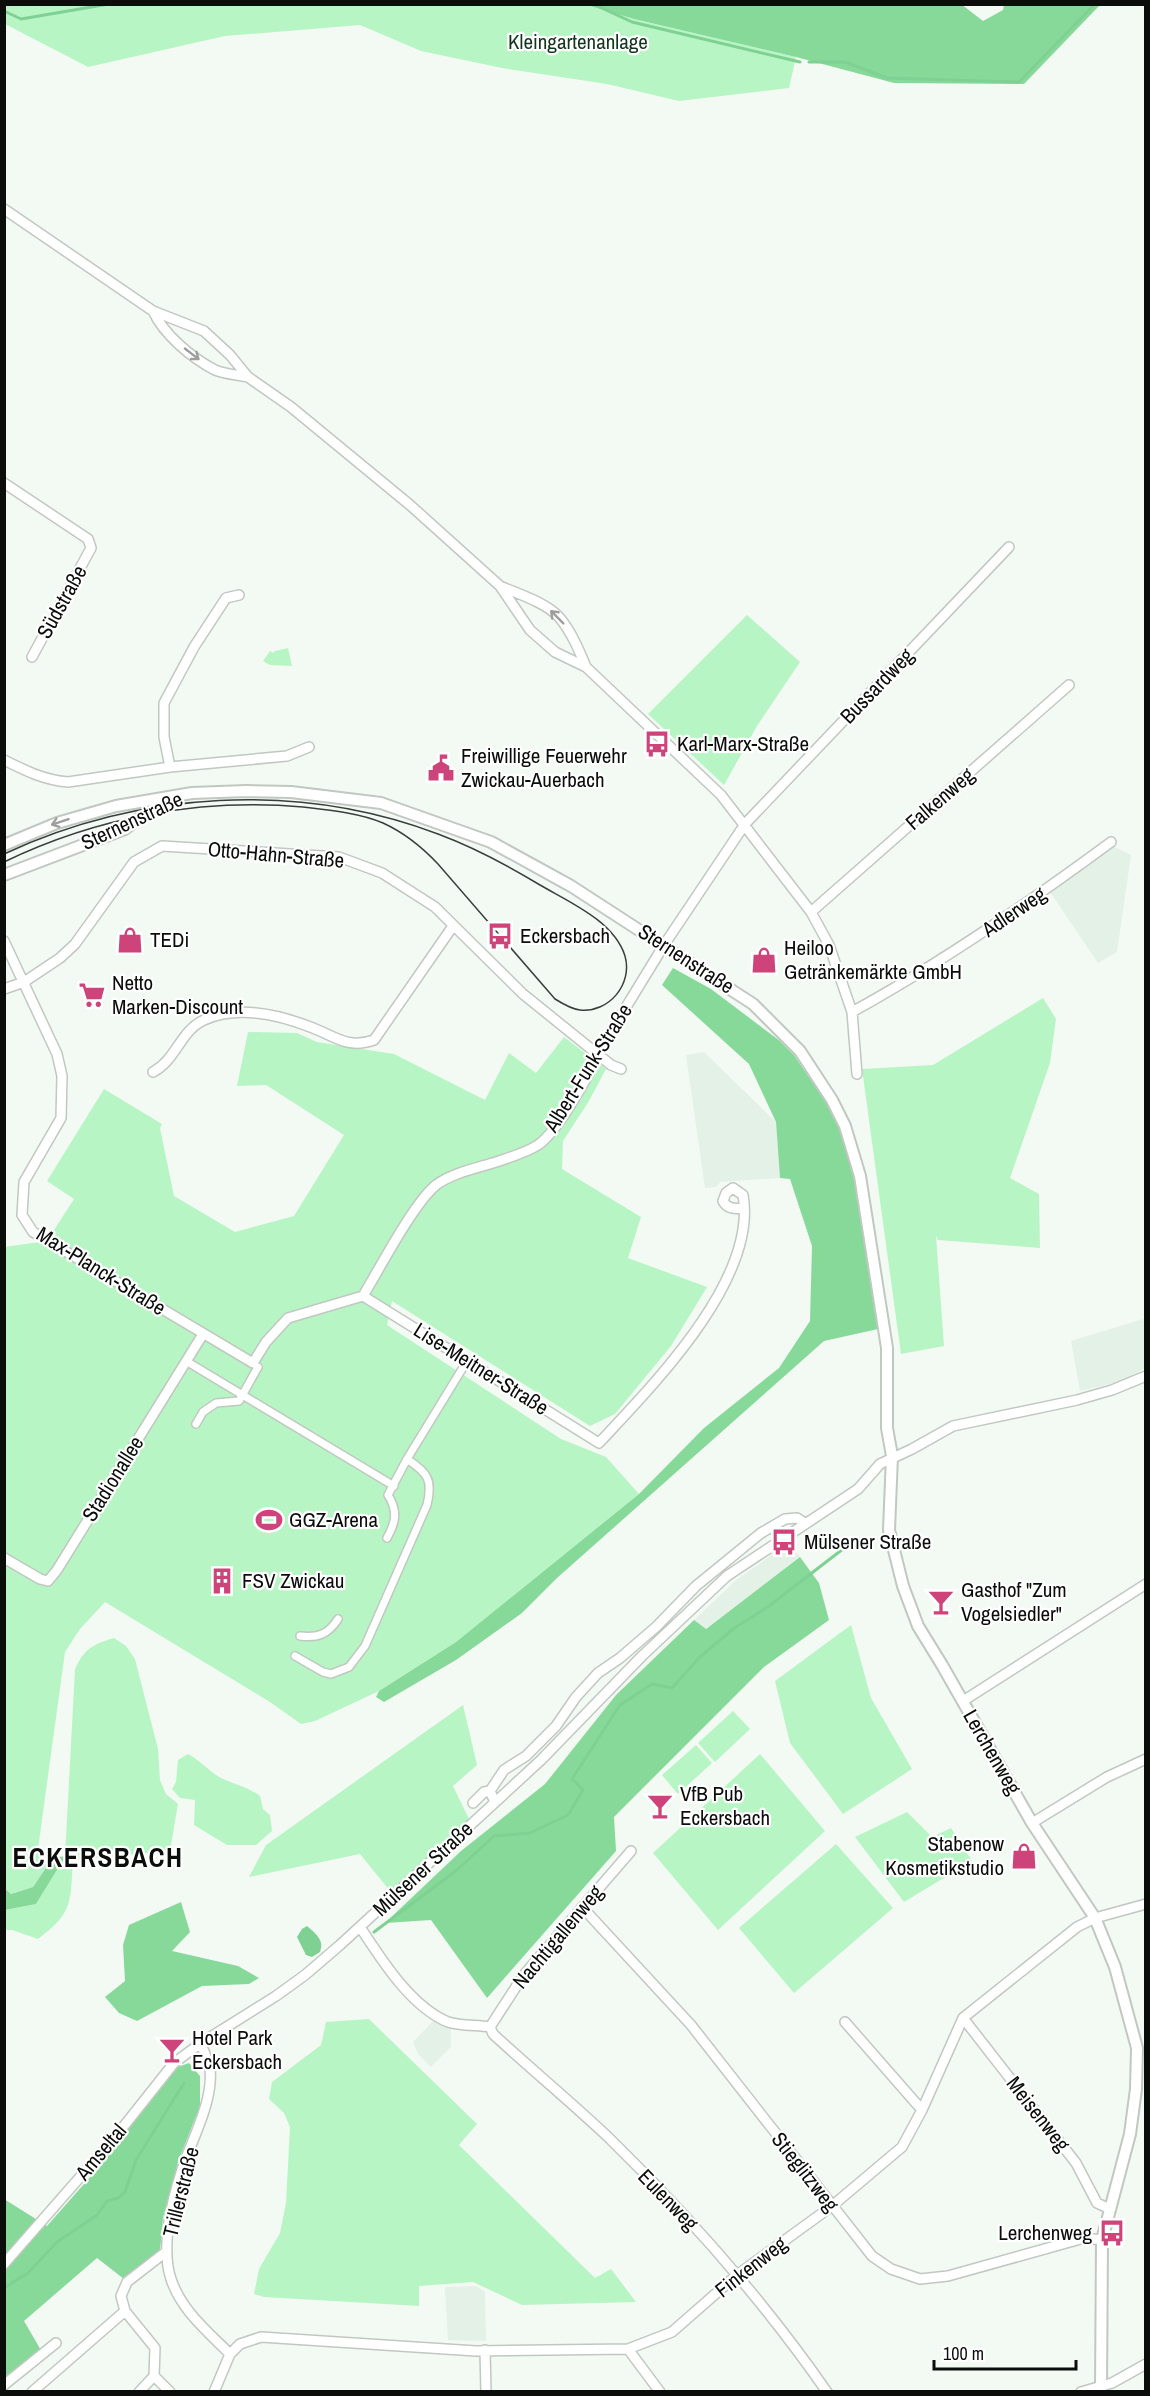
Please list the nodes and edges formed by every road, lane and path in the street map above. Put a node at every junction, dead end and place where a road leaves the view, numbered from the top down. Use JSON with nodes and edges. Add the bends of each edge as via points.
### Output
{"nodes":[{"id":1,"x":4,"y":209,"type":"edge"},
{"id":2,"x":153,"y":311,"type":"junction"},
{"id":3,"x":248,"y":377,"type":"junction"},
{"id":4,"x":4,"y":483,"type":"edge"},
{"id":5,"x":1009,"y":547,"type":"dead end"},
{"id":6,"x":500,"y":586,"type":"junction"},
{"id":7,"x":239,"y":596,"type":"dead end"},
{"id":8,"x":32,"y":657,"type":"dead end"},
{"id":9,"x":586,"y":667,"type":"junction"},
{"id":10,"x":1069,"y":686,"type":"dead end"},
{"id":11,"x":309,"y":747,"type":"dead end"},
{"id":12,"x":4,"y":759,"type":"edge"},
{"id":13,"x":170,"y":767,"type":"junction"},
{"id":14,"x":192,"y":793,"type":"junction"},
{"id":15,"x":745,"y":824,"type":"junction"},
{"id":16,"x":1111,"y":842,"type":"dead end"},
{"id":17,"x":4,"y":845,"type":"edge"},
{"id":18,"x":4,"y":875,"type":"edge"},
{"id":19,"x":812,"y":912,"type":"junction"},
{"id":20,"x":453,"y":926,"type":"junction"},
{"id":21,"x":4,"y":941,"type":"edge"},
{"id":22,"x":664,"y":945,"type":"junction"},
{"id":23,"x":24,"y":982,"type":"junction"},
{"id":24,"x":4,"y":989,"type":"edge"},
{"id":25,"x":852,"y":1012,"type":"junction"},
{"id":26,"x":598,"y":1053,"type":"junction"},
{"id":27,"x":621,"y":1069,"type":"dead end"},
{"id":28,"x":153,"y":1072,"type":"dead end"},
{"id":29,"x":857,"y":1074,"type":"dead end"},
{"id":30,"x":744,"y":1208,"type":"dead end"},
{"id":31,"x":363,"y":1296,"type":"junction"},
{"id":32,"x":203,"y":1334,"type":"junction"},
{"id":33,"x":186,"y":1361,"type":"junction"},
{"id":34,"x":467,"y":1361,"type":"junction"},
{"id":35,"x":256,"y":1365,"type":"junction"},
{"id":36,"x":1146,"y":1376,"type":"edge"},
{"id":37,"x":241,"y":1395,"type":"junction"},
{"id":38,"x":196,"y":1424,"type":"dead end"},
{"id":39,"x":892,"y":1456,"type":"junction"},
{"id":40,"x":407,"y":1459,"type":"junction"},
{"id":41,"x":394,"y":1486,"type":"junction"},
{"id":42,"x":805,"y":1523,"type":"junction"},
{"id":43,"x":387,"y":1538,"type":"dead end"},
{"id":44,"x":4,"y":1558,"type":"edge"},
{"id":45,"x":1146,"y":1584,"type":"edge"},
{"id":46,"x":338,"y":1619,"type":"dead end"},
{"id":47,"x":300,"y":1636,"type":"dead end"},
{"id":48,"x":295,"y":1656,"type":"dead end"},
{"id":49,"x":963,"y":1701,"type":"junction"},
{"id":50,"x":1146,"y":1759,"type":"edge"},
{"id":51,"x":490,"y":1791,"type":"junction"},
{"id":52,"x":495,"y":1802,"type":"junction"},
{"id":53,"x":473,"y":1803,"type":"dead end"},
{"id":54,"x":1032,"y":1823,"type":"junction"},
{"id":55,"x":631,"y":1851,"type":"dead end"},
{"id":56,"x":1146,"y":1904,"type":"edge"},
{"id":57,"x":582,"y":1907,"type":"junction"},
{"id":58,"x":1095,"y":1918,"type":"junction"},
{"id":59,"x":360,"y":1927,"type":"junction"},
{"id":60,"x":963,"y":2018,"type":"junction"},
{"id":61,"x":845,"y":2022,"type":"dead end"},
{"id":62,"x":490,"y":2027,"type":"junction"},
{"id":63,"x":201,"y":2043,"type":"junction"},
{"id":64,"x":922,"y":2110,"type":"junction"},
{"id":65,"x":832,"y":2206,"type":"junction"},
{"id":66,"x":1110,"y":2210,"type":"junction"},
{"id":67,"x":1102,"y":2240,"type":"junction"},
{"id":68,"x":167,"y":2251,"type":"junction"},
{"id":69,"x":4,"y":2264,"type":"edge"},
{"id":70,"x":737,"y":2275,"type":"junction"},
{"id":71,"x":125,"y":2311,"type":"junction"},
{"id":72,"x":56,"y":2343,"type":"dead end"},
{"id":73,"x":628,"y":2349,"type":"junction"},
{"id":74,"x":485,"y":2350,"type":"junction"},
{"id":75,"x":230,"y":2354,"type":"junction"},
{"id":76,"x":1146,"y":2364,"type":"edge"},
{"id":77,"x":154,"y":2376,"type":"junction"},
{"id":78,"x":4,"y":2385,"type":"edge"},
{"id":79,"x":1101,"y":2389,"type":"edge"},
{"id":80,"x":32,"y":2391,"type":"edge"},
{"id":81,"x":139,"y":2391,"type":"edge"},
{"id":82,"x":170,"y":2391,"type":"edge"},
{"id":83,"x":214,"y":2391,"type":"edge"},
{"id":84,"x":486,"y":2391,"type":"edge"},
{"id":85,"x":660,"y":2391,"type":"edge"},
{"id":86,"x":827,"y":2391,"type":"edge"},
{"id":87,"x":1081,"y":2391,"type":"edge"}],
"edges":[{"from":1,"to":2,"type":"street"},
{"from":2,"to":3,"type":"street","via":[[204,331]]},
{"from":2,"to":3,"type":"street","one_way":true,"via":[[158,322],[191,354],[217,371]]},
{"from":3,"to":6,"type":"street","via":[[291,407],[410,505]]},
{"from":4,"to":8,"type":"street","name":"Südstraße","via":[[88,539],[91,548]]},
{"from":5,"to":15,"type":"street","name":"Bussardweg"},
{"from":6,"to":9,"type":"street","via":[[530,630],[555,652]]},
{"from":9,"to":6,"type":"street","one_way":true,"via":[[558,616]]},
{"from":7,"to":13,"type":"street","via":[[226,598],[218,609],[164,704],[164,736]]},
{"from":9,"to":15,"type":"street","via":[[721,795]]},
{"from":10,"to":19,"type":"street","name":"Falkenweg"},
{"from":11,"to":13,"type":"street","via":[[287,756]]},
{"from":12,"to":13,"type":"street","via":[[28,773],[68,782]]},
{"from":14,"to":17,"type":"street","name":"Sternenstraße","one_way":true,"via":[[116,806],[57,823]]},
{"from":14,"to":18,"type":"street","name":"Sternenstraße","via":[[153,810],[125,829]]},
{"from":14,"to":22,"type":"street","name":"Sternenstraße","via":[[291,792],[381,803],[490,842]]},
{"from":15,"to":19,"type":"street"},
{"from":15,"to":22,"type":"street","name":"Albert-Funk-Straße"},
{"from":16,"to":25,"type":"street","name":"Adlerweg","via":[[1015,912]]},
{"from":19,"to":25,"type":"street","via":[[829,945]]},
{"from":20,"to":23,"type":"street","name":"Otto-Hahn-Straße","via":[[435,907],[382,873],[339,857],[162,846],[134,862],[75,944]]},
{"from":20,"to":26,"type":"street","name":"Otto-Hahn-Straße","via":[[523,994]]},
{"from":20,"to":28,"type":"street","via":[[374,1040],[346,1043],[290,1020],[227,1012],[191,1029],[165,1066]]},
{"from":21,"to":23,"type":"street","name":"Max-Planck-Straße"},
{"from":22,"to":26,"type":"street","name":"Albert-Funk-Straße"},
{"from":22,"to":39,"type":"street","name":"Sternenstraße","via":[[753,1004],[800,1051],[845,1126],[860,1176],[887,1348],[887,1428]]},
{"from":23,"to":24,"type":"street","name":"Otto-Hahn-Straße"},
{"from":23,"to":32,"type":"street","name":"Max-Planck-Straße","via":[[57,1054],[62,1076],[61,1118],[24,1182],[22,1215],[33,1232]]},
{"from":25,"to":29,"type":"street"},
{"from":26,"to":27,"type":"street","name":"Otto-Hahn-Straße"},
{"from":26,"to":31,"type":"street","name":"Albert-Funk-Straße","via":[[592,1069],[540,1144],[436,1185],[414,1212]]},
{"from":30,"to":34,"type":"street","name":"Lise-Meitner-Straße","via":[[739,1247],[707,1314],[657,1381],[599,1443]]},
{"from":31,"to":34,"type":"street","name":"Lise-Meitner-Straße"},
{"from":31,"to":35,"type":"street","via":[[288,1318],[266,1342]]},
{"from":32,"to":33,"type":"street","name":"Stadionallee"},
{"from":32,"to":35,"type":"street","name":"Max-Planck-Straße"},
{"from":33,"to":37,"type":"street"},
{"from":33,"to":44,"type":"street","name":"Stadionallee","via":[[48,1581]]},
{"from":34,"to":40,"type":"street"},
{"from":35,"to":37,"type":"street"},
{"from":36,"to":39,"type":"street","name":"Mülsener Straße","via":[[1077,1401],[953,1426]]},
{"from":37,"to":38,"type":"street","via":[[236,1403],[222,1401],[210,1406]]},
{"from":37,"to":41,"type":"street"},
{"from":39,"to":42,"type":"street","name":"Mülsener Straße","via":[[858,1490]]},
{"from":39,"to":49,"type":"street","name":"Lerchenweg","via":[[889,1530],[903,1586],[918,1626]]},
{"from":40,"to":41,"type":"street"},
{"from":40,"to":48,"type":"street","via":[[425,1473],[430,1493],[365,1646],[349,1667],[331,1674]]},
{"from":41,"to":43,"type":"street","via":[[388,1495],[396,1511],[395,1521]]},
{"from":42,"to":51,"type":"street","via":[[797,1518],[784,1519],[696,1586],[656,1628],[597,1673],[556,1726],[526,1756],[504,1770]]},
{"from":42,"to":52,"type":"street","name":"Mülsener Straße","via":[[727,1576]]},
{"from":45,"to":49,"type":"street"},
{"from":46,"to":47,"type":"street","via":[[318,1637]]},
{"from":49,"to":54,"type":"street","name":"Lerchenweg"},
{"from":50,"to":54,"type":"street","via":[[1107,1777]]},
{"from":51,"to":52,"type":"street"},
{"from":51,"to":53,"type":"street"},
{"from":52,"to":59,"type":"street","name":"Mülsener Straße"},
{"from":54,"to":58,"type":"street","name":"Lerchenweg"},
{"from":55,"to":57,"type":"street","name":"Nachtigallenweg"},
{"from":56,"to":58,"type":"street","name":"Finkenweg"},
{"from":57,"to":62,"type":"street","name":"Nachtigallenweg","via":[[523,1976]]},
{"from":57,"to":65,"type":"street","name":"Stieglitzweg","via":[[691,2025]]},
{"from":58,"to":60,"type":"street","name":"Finkenweg","via":[[1077,1927]]},
{"from":58,"to":66,"type":"street","name":"Lerchenweg","via":[[1114,1967],[1137,2048],[1130,2134]]},
{"from":59,"to":62,"type":"street","via":[[397,1980],[421,2004],[448,2022]]},
{"from":59,"to":63,"type":"street","name":"Mülsener Straße","via":[[305,1976]]},
{"from":60,"to":64,"type":"street","name":"Finkenweg"},
{"from":60,"to":66,"type":"street","name":"Meisenweg","via":[[1076,2163],[1097,2203]]},
{"from":61,"to":64,"type":"street"},
{"from":62,"to":70,"type":"street","name":"Eulenweg","via":[[493,2034],[615,2145]]},
{"from":63,"to":68,"type":"street","name":"Trillerstraße","via":[[210,2069],[206,2108],[183,2165],[170,2218]]},
{"from":63,"to":69,"type":"street","name":"Amseltal","via":[[174,2063]]},
{"from":64,"to":65,"type":"street","name":"Finkenweg","via":[[902,2147]]},
{"from":65,"to":67,"type":"street","name":"Stieglitzweg","via":[[872,2256],[891,2269],[920,2279],[948,2277],[1084,2238]]},
{"from":65,"to":70,"type":"street","name":"Finkenweg"},
{"from":66,"to":67,"type":"street","name":"Lerchenweg"},
{"from":67,"to":79,"type":"street","name":"Lerchenweg"},
{"from":68,"to":71,"type":"street","via":[[127,2282],[121,2296]]},
{"from":68,"to":75,"type":"street","name":"Trillerstraße","via":[[171,2279],[187,2310]]},
{"from":70,"to":73,"type":"street","name":"Finkenweg","via":[[672,2332]]},
{"from":70,"to":86,"type":"street","name":"Eulenweg"},
{"from":71,"to":77,"type":"street","via":[[155,2348]]},
{"from":71,"to":80,"type":"street"},
{"from":72,"to":78,"type":"street"},
{"from":73,"to":74,"type":"street","name":"Finkenweg"},
{"from":73,"to":85,"type":"street"},
{"from":74,"to":75,"type":"street","name":"Finkenweg","via":[[261,2337],[240,2344]]},
{"from":74,"to":84,"type":"street"},
{"from":75,"to":83,"type":"street"},
{"from":76,"to":79,"type":"street"},
{"from":77,"to":81,"type":"street"},
{"from":77,"to":82,"type":"street"},
{"from":79,"to":87,"type":"street"}]}
